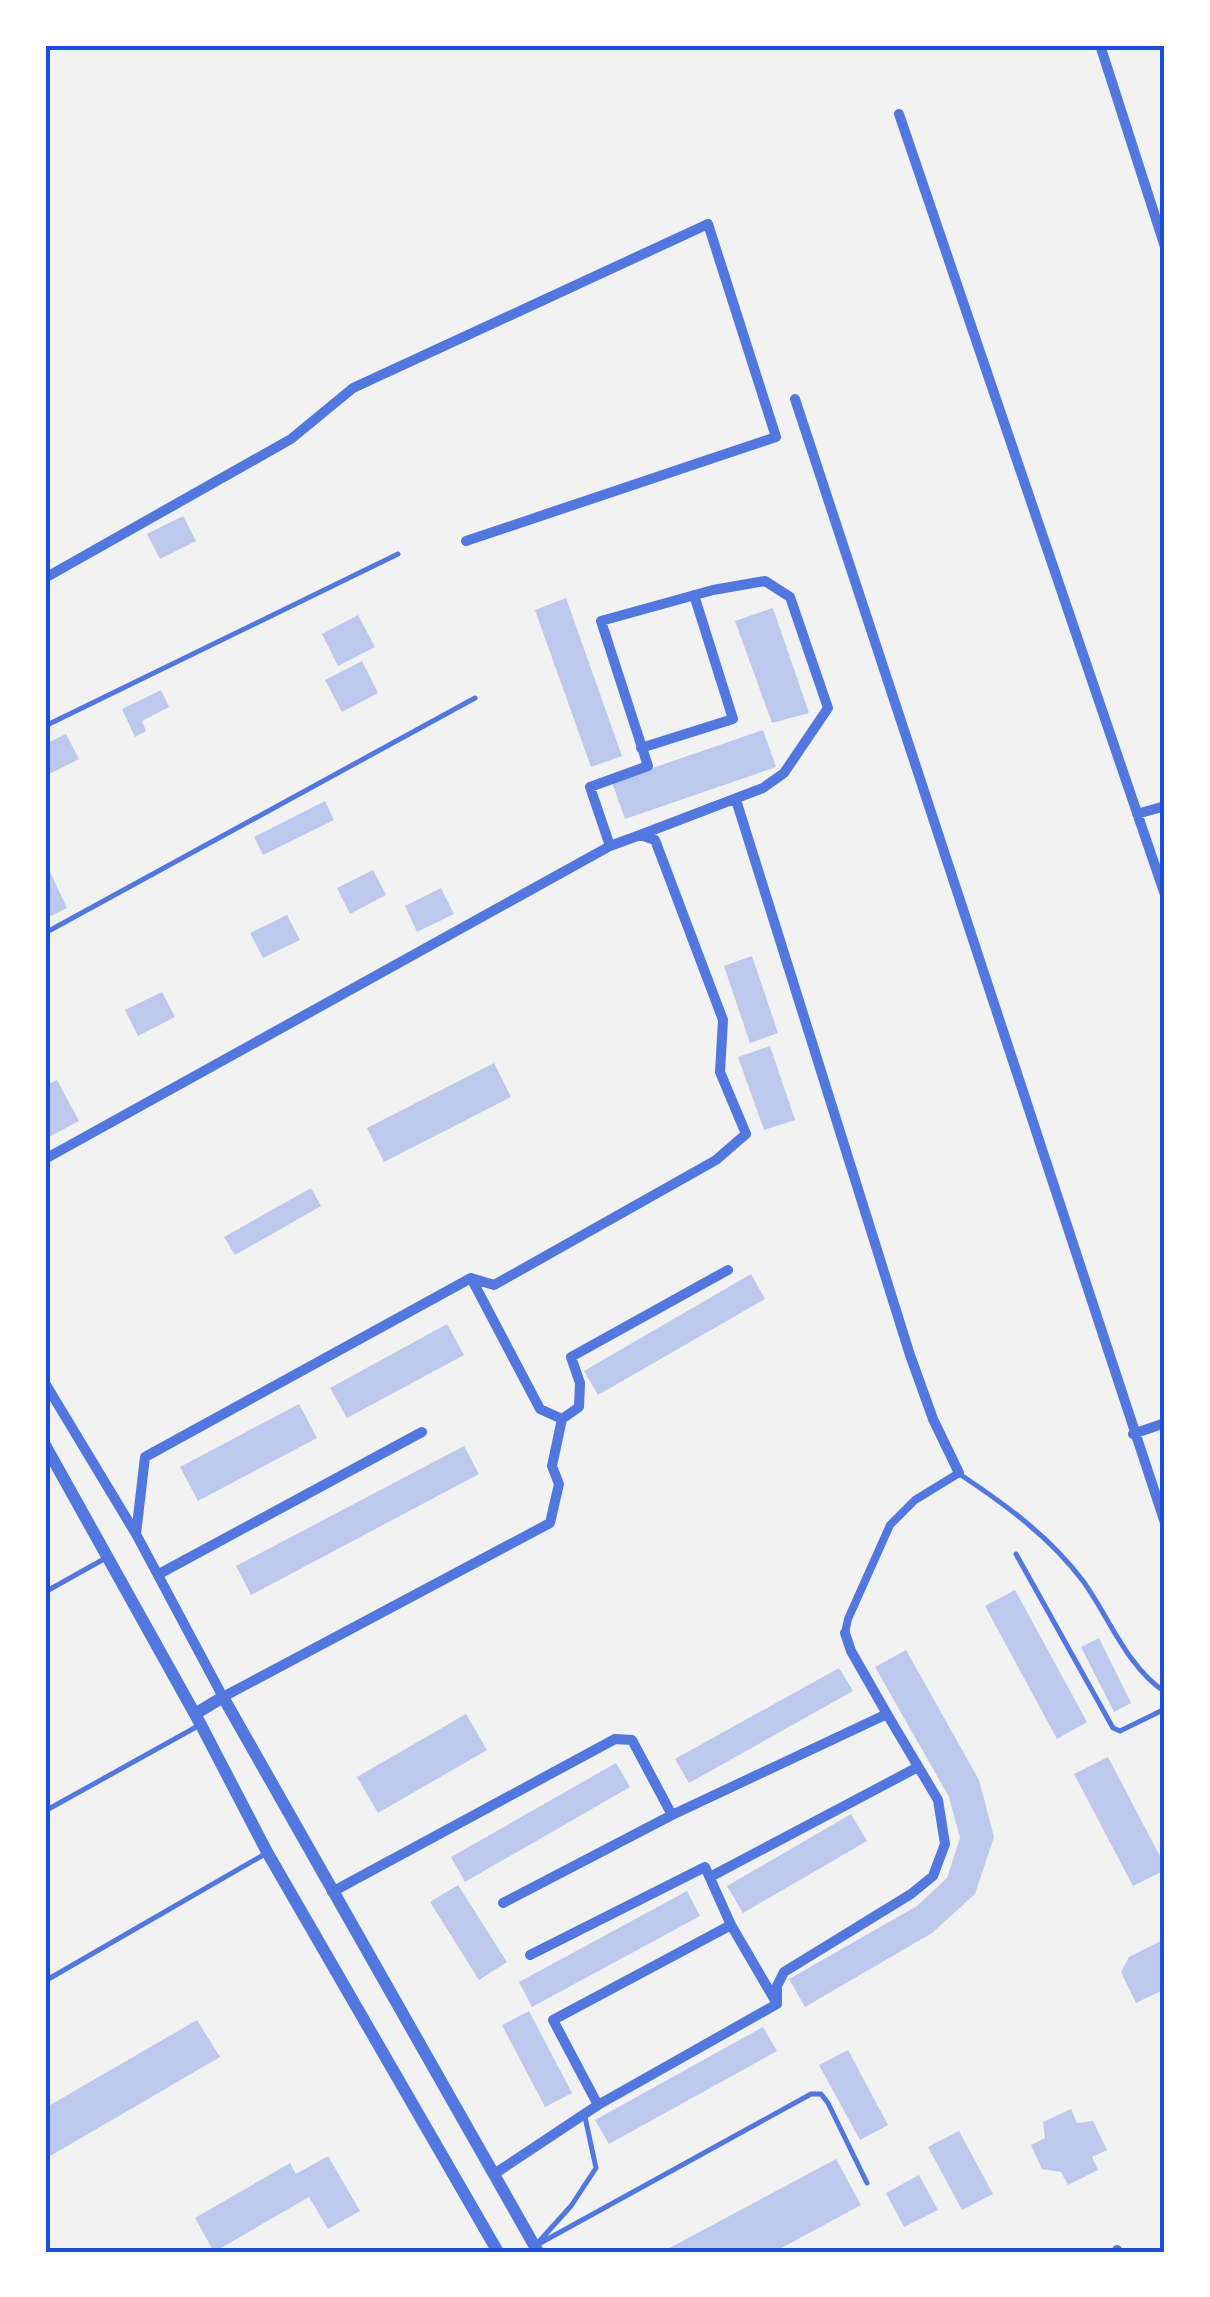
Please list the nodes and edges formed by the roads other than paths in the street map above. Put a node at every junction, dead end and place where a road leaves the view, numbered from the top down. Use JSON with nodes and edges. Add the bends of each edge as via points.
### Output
{"nodes":[{"id":1,"x":1100,"y":45,"type":"edge"},
{"id":2,"x":899,"y":114,"type":"dead end"},
{"id":3,"x":1165,"y":247,"type":"edge"},
{"id":4,"x":794,"y":399,"type":"dead end"},
{"id":5,"x":466,"y":541,"type":"dead end"},
{"id":6,"x":398,"y":554,"type":"dead end"},
{"id":7,"x":45,"y":578,"type":"edge"},
{"id":8,"x":694,"y":595,"type":"junction"},
{"id":9,"x":475,"y":698,"type":"dead end"},
{"id":10,"x":45,"y":726,"type":"edge"},
{"id":11,"x":641,"y":748,"type":"junction"},
{"id":12,"x":736,"y":800,"type":"junction"},
{"id":13,"x":1165,"y":806,"type":"edge"},
{"id":14,"x":1137,"y":814,"type":"junction"},
{"id":15,"x":640,"y":834,"type":"junction"},
{"id":16,"x":610,"y":846,"type":"junction"},
{"id":17,"x":1165,"y":895,"type":"edge"},
{"id":18,"x":45,"y":933,"type":"edge"},
{"id":19,"x":45,"y":1159,"type":"edge"},
{"id":20,"x":728,"y":1270,"type":"dead end"},
{"id":21,"x":471,"y":1278,"type":"junction"},
{"id":22,"x":45,"y":1383,"type":"edge"},
{"id":23,"x":562,"y":1419,"type":"junction"},
{"id":24,"x":1165,"y":1423,"type":"edge"},
{"id":25,"x":422,"y":1432,"type":"dead end"},
{"id":26,"x":1133,"y":1434,"type":"junction"},
{"id":27,"x":45,"y":1445,"type":"edge"},
{"id":28,"x":958,"y":1473,"type":"junction"},
{"id":29,"x":1165,"y":1523,"type":"edge"},
{"id":30,"x":136,"y":1534,"type":"junction"},
{"id":31,"x":1016,"y":1554,"type":"dead end"},
{"id":32,"x":106,"y":1557,"type":"junction"},
{"id":33,"x":158,"y":1574,"type":"junction"},
{"id":34,"x":45,"y":1592,"type":"edge"},
{"id":35,"x":845,"y":1633,"type":"joint"},
{"id":36,"x":1165,"y":1692,"type":"edge"},
{"id":37,"x":223,"y":1697,"type":"junction"},
{"id":38,"x":1165,"y":1708,"type":"edge"},
{"id":39,"x":887,"y":1714,"type":"junction"},
{"id":40,"x":198,"y":1719,"type":"junction"},
{"id":41,"x":918,"y":1767,"type":"junction"},
{"id":42,"x":45,"y":1811,"type":"edge"},
{"id":43,"x":672,"y":1816,"type":"junction"},
{"id":44,"x":268,"y":1852,"type":"junction"},
{"id":45,"x":710,"y":1877,"type":"junction"},
{"id":46,"x":332,"y":1892,"type":"junction"},
{"id":47,"x":503,"y":1903,"type":"dead end"},
{"id":48,"x":731,"y":1925,"type":"junction"},
{"id":49,"x":530,"y":1955,"type":"dead end"},
{"id":50,"x":45,"y":1981,"type":"edge"},
{"id":51,"x":777,"y":2004,"type":"junction"},
{"id":52,"x":598,"y":2106,"type":"junction"},
{"id":53,"x":584,"y":2116,"type":"junction"},
{"id":54,"x":494,"y":2174,"type":"junction"},
{"id":55,"x":866,"y":2183,"type":"dead end"},
{"id":56,"x":537,"y":2249,"type":"edge"},
{"id":57,"x":498,"y":2252,"type":"edge"}],
"edges":[{"from":1,"to":3,"type":"street"},
{"from":2,"to":14,"type":"street"},
{"from":4,"to":26,"type":"street"},
{"from":5,"to":7,"type":"street","via":[[776,437],[708,224],[353,388],[292,439]]},
{"from":6,"to":10,"type":"lane"},
{"from":8,"to":11,"type":"street","via":[[733,718]]},
{"from":8,"to":11,"type":"street","via":[[601,622]]},
{"from":8,"to":12,"type":"street","via":[[765,581],[790,597],[828,708],[784,773]]},
{"from":9,"to":18,"type":"lane"},
{"from":11,"to":16,"type":"street","via":[[648,766],[590,787]]},
{"from":12,"to":15,"type":"street"},
{"from":12,"to":28,"type":"street","via":[[910,1354]]},
{"from":13,"to":14,"type":"street"},
{"from":14,"to":17,"type":"street"},
{"from":15,"to":16,"type":"street"},
{"from":15,"to":21,"type":"street","via":[[654,840],[722,1020],[720,1072],[746,1134],[716,1160],[494,1285]]},
{"from":16,"to":19,"type":"street"},
{"from":20,"to":23,"type":"street","via":[[571,1357],[580,1407]]},
{"from":21,"to":23,"type":"street","via":[[540,1409]]},
{"from":21,"to":30,"type":"street","via":[[145,1457]]},
{"from":22,"to":30,"type":"street"},
{"from":23,"to":37,"type":"street","via":[[550,1523]]},
{"from":24,"to":26,"type":"street"},
{"from":25,"to":33,"type":"street"},
{"from":26,"to":29,"type":"street"},
{"from":27,"to":32,"type":"street"},
{"from":28,"to":35,"type":"street","via":[[890,1525]]},
{"from":28,"to":36,"type":"lane","via":[[1058,1552],[1131,1656]]},
{"from":30,"to":33,"type":"street"},
{"from":31,"to":38,"type":"lane","via":[[1113,1728],[1130,1728]]},
{"from":32,"to":34,"type":"lane"},
{"from":32,"to":40,"type":"street"},
{"from":33,"to":37,"type":"street"},
{"from":35,"to":39,"type":"street"},
{"from":37,"to":40,"type":"street"},
{"from":37,"to":46,"type":"street"},
{"from":39,"to":41,"type":"street"},
{"from":39,"to":43,"type":"street"},
{"from":40,"to":42,"type":"lane"},
{"from":40,"to":44,"type":"street"},
{"from":41,"to":45,"type":"street"},
{"from":41,"to":51,"type":"street","via":[[938,1800],[946,1844],[932,1876],[784,1972]]},
{"from":43,"to":46,"type":"street","via":[[632,1740],[616,1738]]},
{"from":43,"to":47,"type":"street"},
{"from":44,"to":50,"type":"lane"},
{"from":44,"to":57,"type":"street"},
{"from":45,"to":48,"type":"street"},
{"from":45,"to":49,"type":"street","via":[[705,1867]]},
{"from":46,"to":54,"type":"street"},
{"from":48,"to":51,"type":"street"},
{"from":48,"to":52,"type":"street","via":[[553,2020]]},
{"from":51,"to":52,"type":"street"},
{"from":52,"to":53,"type":"street"},
{"from":53,"to":54,"type":"street"},
{"from":53,"to":56,"type":"lane","via":[[596,2168]]},
{"from":54,"to":56,"type":"street"},
{"from":55,"to":56,"type":"lane","via":[[828,2103],[810,2094]]}]}
